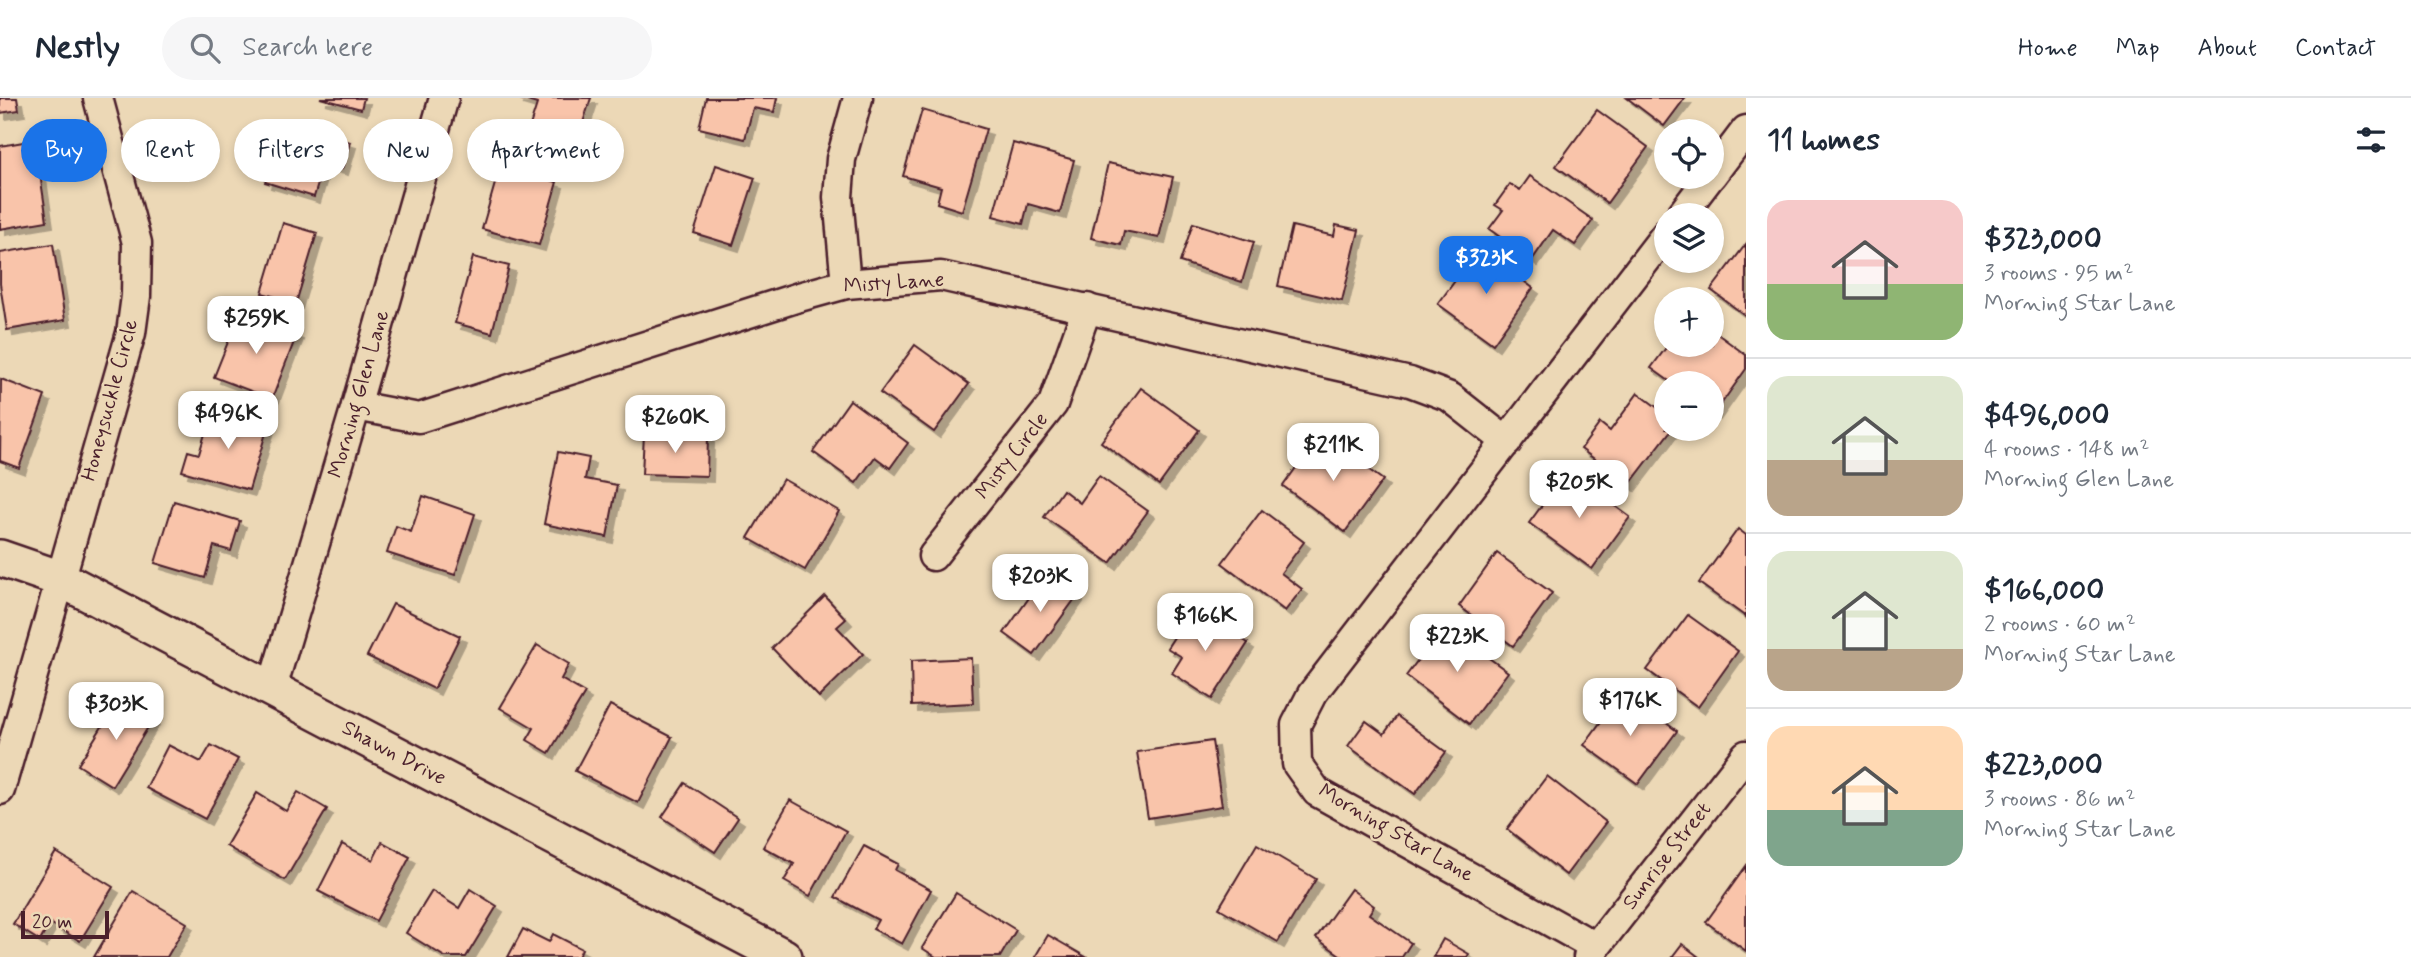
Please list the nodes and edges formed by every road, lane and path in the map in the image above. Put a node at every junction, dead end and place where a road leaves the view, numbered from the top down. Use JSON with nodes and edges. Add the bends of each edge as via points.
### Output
{"nodes":[{"id":1,"x":98,"y":98,"type":"edge"},
{"id":2,"x":444,"y":98,"type":"edge"},
{"id":3,"x":858,"y":98,"type":"edge"},
{"id":4,"x":1746,"y":130,"type":"edge"},
{"id":5,"x":1724,"y":159,"type":"edge"},
{"id":6,"x":1701,"y":189,"type":"edge"},
{"id":7,"x":1690,"y":203,"type":"edge"},
{"id":8,"x":1654,"y":250,"type":"edge"},
{"id":9,"x":846,"y":284,"type":"junction"},
{"id":10,"x":1087,"y":308,"type":"junction"},
{"id":11,"x":356,"y":406,"type":"junction"},
{"id":12,"x":1507,"y":442,"type":"junction"},
{"id":13,"x":933,"y":556,"type":"dead end"},
{"id":14,"x":0,"y":558,"type":"edge"},
{"id":15,"x":61,"y":579,"type":"junction"},
{"id":16,"x":272,"y":688,"type":"junction"},
{"id":17,"x":1746,"y":755,"type":"edge"},
{"id":18,"x":0,"y":790,"type":"edge"},
{"id":19,"x":1592,"y":952,"type":"edge"},
{"id":20,"x":784,"y":957,"type":"edge"}],
"edges":[{"from":1,"to":15,"type":"street","name":"Honeysuckle Circle","via":[[137,243],[136,296],[131,333]]},
{"from":2,"to":11,"type":"street","name":"Morning Glen Lane"},
{"from":3,"to":9,"type":"street","via":[[841,159],[838,197]]},
{"from":4,"to":5,"type":"street"},
{"from":6,"to":7,"type":"street"},
{"from":8,"to":12,"type":"street","name":"Morning Star Lane"},
{"from":9,"to":10,"type":"street","name":"Misty Lane","via":[[941,276]]},
{"from":9,"to":11,"type":"street","name":"Misty Lane","via":[[419,418]]},
{"from":10,"to":12,"type":"street","name":"Misty Lane","via":[[1410,382],[1450,397]]},
{"from":10,"to":13,"type":"street","name":"Misty Circle","via":[[1053,404]]},
{"from":11,"to":16,"type":"street","name":"Morning Glen Lane"},
{"from":12,"to":19,"type":"street","name":"Morning Star Lane","via":[[1312,694],[1296,725],[1297,764],[1317,792]]},
{"from":14,"to":15,"type":"street","name":"Shawn Drive"},
{"from":15,"to":16,"type":"street","name":"Shawn Drive"},
{"from":15,"to":18,"type":"street","name":"Honeysuckle Circle"},
{"from":16,"to":20,"type":"street","name":"Shawn Drive"},
{"from":17,"to":19,"type":"street","name":"Sunrise Street"}]}
